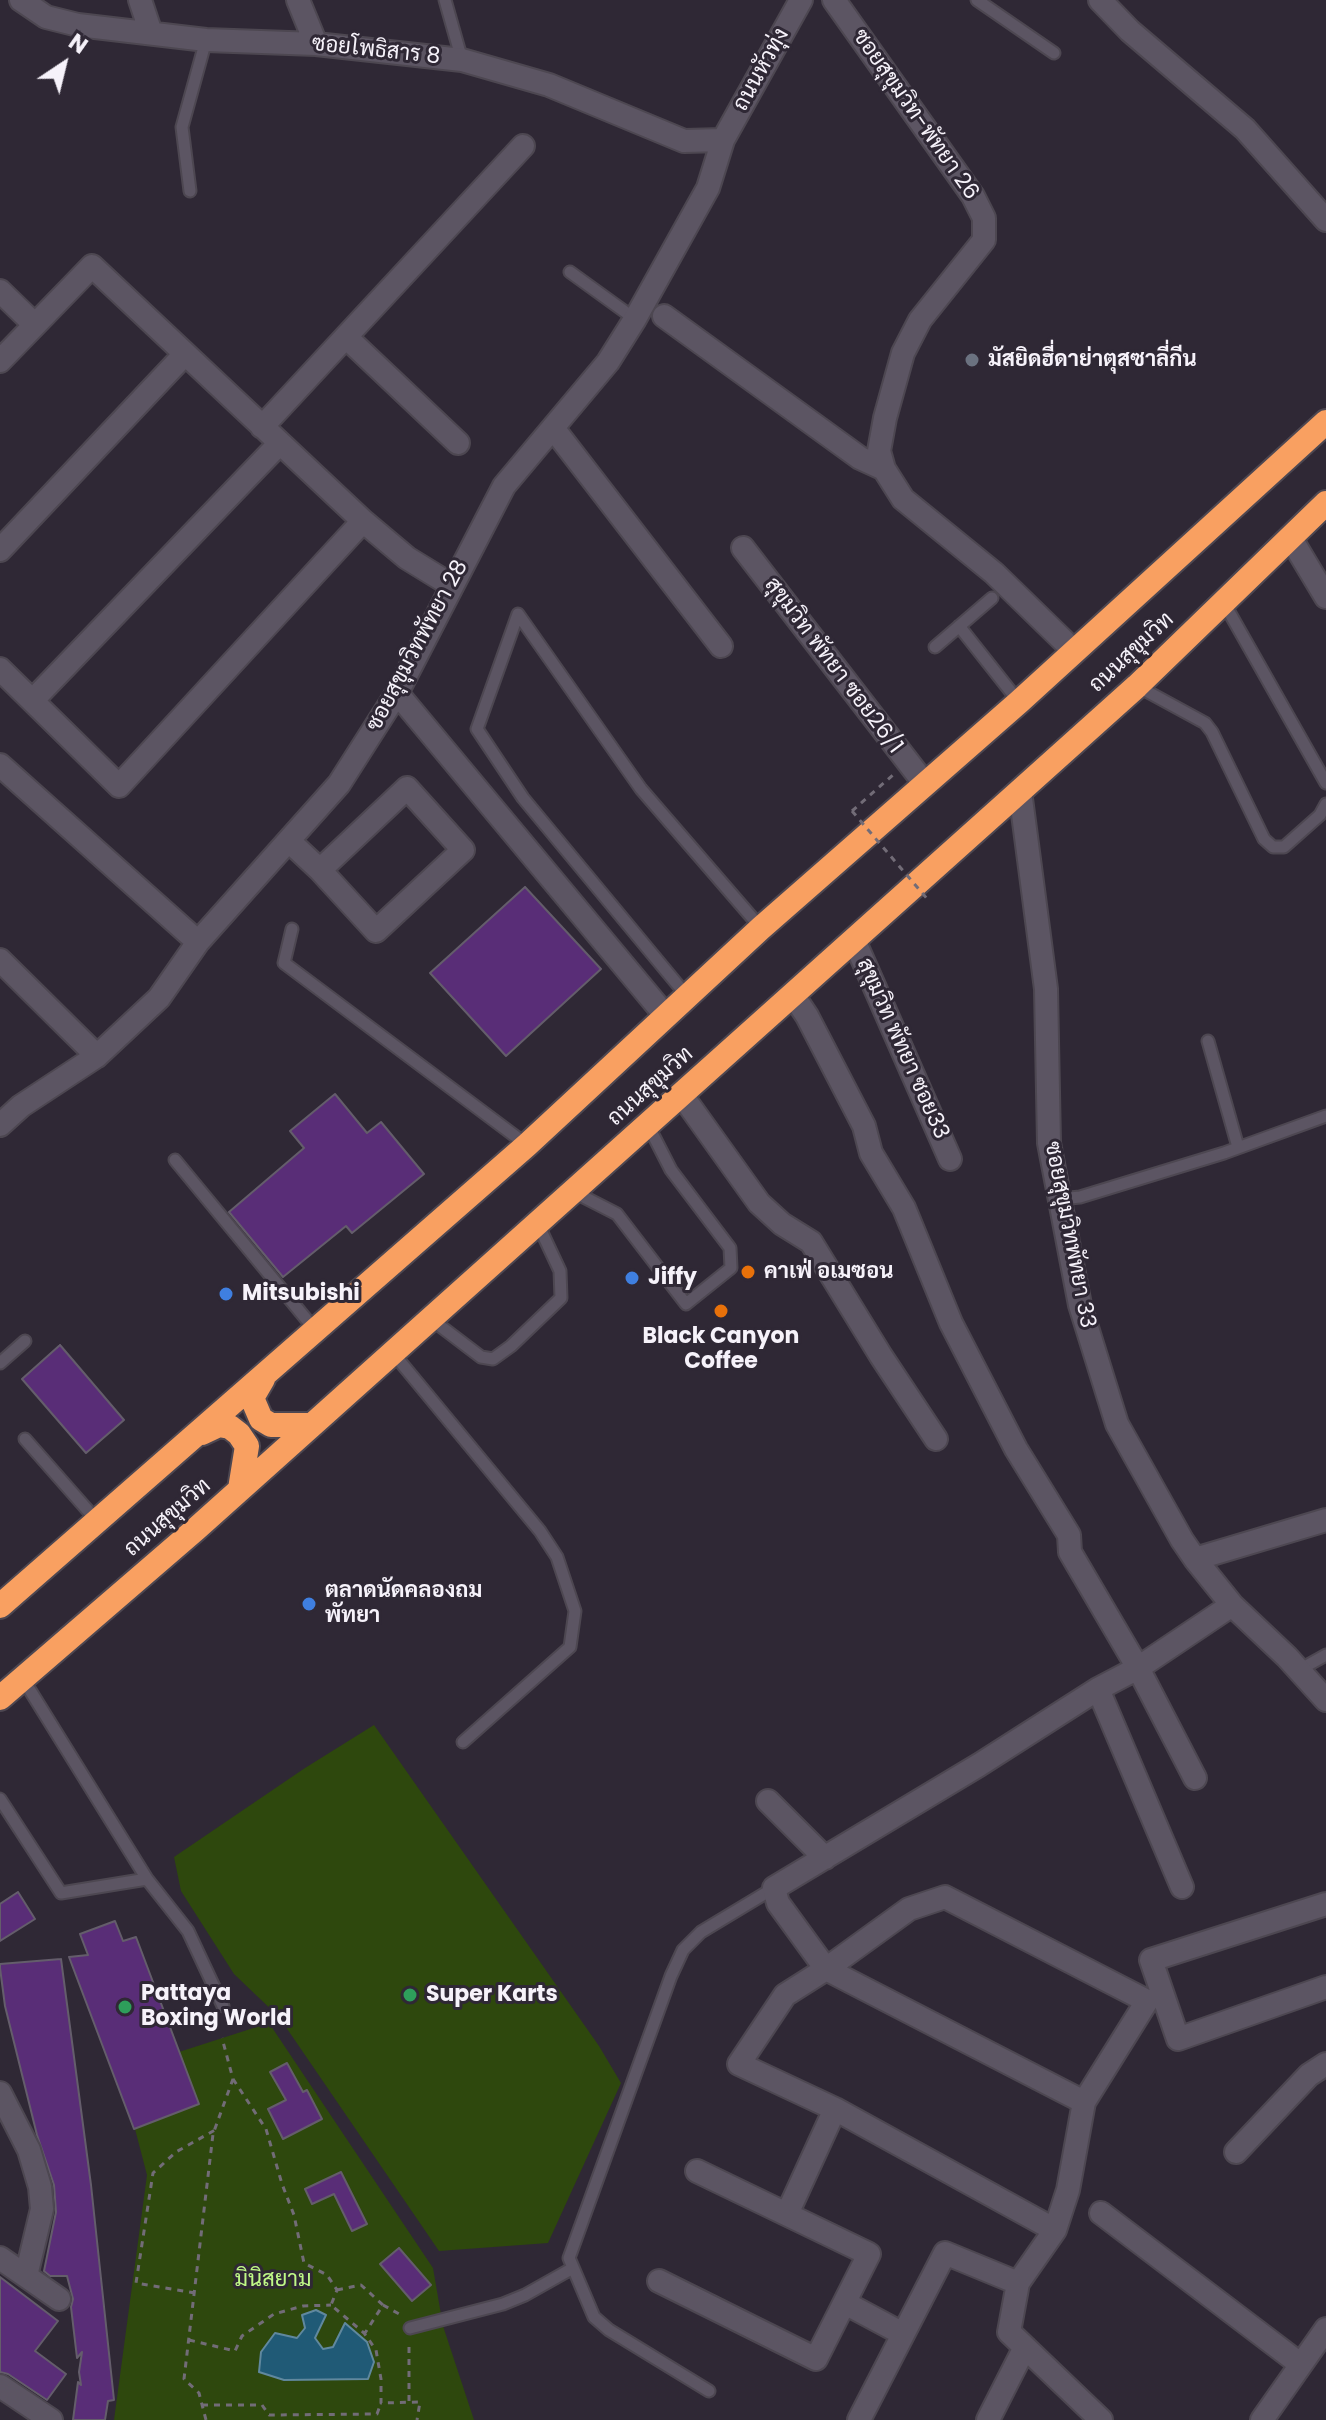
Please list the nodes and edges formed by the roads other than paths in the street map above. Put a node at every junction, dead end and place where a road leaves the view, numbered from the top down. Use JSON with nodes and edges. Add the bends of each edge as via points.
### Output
{"nodes":[{"id":1,"x":21,"y":0,"type":"edge"},
{"id":2,"x":140,"y":0,"type":"edge"},
{"id":3,"x":298,"y":0,"type":"edge"},
{"id":4,"x":445,"y":0,"type":"edge"},
{"id":5,"x":801,"y":0,"type":"edge"},
{"id":6,"x":834,"y":0,"type":"edge"},
{"id":7,"x":977,"y":0,"type":"edge"},
{"id":8,"x":1100,"y":0,"type":"edge"},
{"id":9,"x":151,"y":33,"type":"junction"},
{"id":10,"x":206,"y":40,"type":"junction"},
{"id":11,"x":316,"y":44,"type":"junction"},
{"id":12,"x":1054,"y":53,"type":"dead end"},
{"id":13,"x":462,"y":60,"type":"junction"},
{"id":14,"x":723,"y":140,"type":"junction"},
{"id":15,"x":523,"y":146,"type":"dead end"},
{"id":16,"x":190,"y":191,"type":"dead end"},
{"id":17,"x":1326,"y":220,"type":"edge"},
{"id":18,"x":570,"y":272,"type":"dead end"},
{"id":19,"x":0,"y":291,"type":"edge"},
{"id":20,"x":664,"y":316,"type":"dead end"},
{"id":21,"x":635,"y":319,"type":"junction"},
{"id":22,"x":34,"y":324,"type":"junction"},
{"id":23,"x":346,"y":337,"type":"junction"},
{"id":24,"x":185,"y":354,"type":"junction"},
{"id":25,"x":0,"y":361,"type":"edge"},
{"id":26,"x":1326,"y":422,"type":"edge"},
{"id":27,"x":262,"y":427,"type":"junction"},
{"id":28,"x":553,"y":428,"type":"junction"},
{"id":29,"x":280,"y":443,"type":"junction"},
{"id":30,"x":458,"y":443,"type":"dead end"},
{"id":31,"x":884,"y":469,"type":"junction"},
{"id":32,"x":1326,"y":503,"type":"edge"},
{"id":33,"x":363,"y":521,"type":"junction"},
{"id":34,"x":1290,"y":537,"type":"junction"},
{"id":35,"x":743,"y":548,"type":"dead end"},
{"id":36,"x":0,"y":550,"type":"edge"},
{"id":37,"x":451,"y":585,"type":"junction"},
{"id":38,"x":1326,"y":597,"type":"edge"},
{"id":39,"x":992,"y":598,"type":"dead end"},
{"id":40,"x":1223,"y":602,"type":"junction"},
{"id":41,"x":959,"y":626,"type":"junction"},
{"id":42,"x":721,"y":646,"type":"dead end"},
{"id":43,"x":935,"y":647,"type":"dead end"},
{"id":44,"x":1073,"y":650,"type":"junction"},
{"id":45,"x":0,"y":669,"type":"edge"},
{"id":46,"x":1137,"y":686,"type":"junction"},
{"id":47,"x":397,"y":693,"type":"junction"},
{"id":48,"x":33,"y":700,"type":"junction"},
{"id":49,"x":1019,"y":702,"type":"junction"},
{"id":50,"x":0,"y":765,"type":"edge"},
{"id":51,"x":1326,"y":783,"type":"edge"},
{"id":52,"x":925,"y":784,"type":"junction"},
{"id":53,"x":1020,"y":791,"type":"junction"},
{"id":54,"x":1326,"y":804,"type":"edge"},
{"id":55,"x":289,"y":841,"type":"junction"},
{"id":56,"x":320,"y":870,"type":"junction"},
{"id":57,"x":761,"y":928,"type":"junction"},
{"id":58,"x":292,"y":929,"type":"dead end"},
{"id":59,"x":854,"y":940,"type":"junction"},
{"id":60,"x":198,"y":942,"type":"junction"},
{"id":61,"x":0,"y":960,"type":"edge"},
{"id":62,"x":793,"y":995,"type":"junction"},
{"id":63,"x":687,"y":996,"type":"junction"},
{"id":64,"x":665,"y":1015,"type":"junction"},
{"id":65,"x":1208,"y":1041,"type":"dead end"},
{"id":66,"x":97,"y":1056,"type":"junction"},
{"id":67,"x":681,"y":1094,"type":"junction"},
{"id":68,"x":1326,"y":1116,"type":"edge"},
{"id":69,"x":0,"y":1125,"type":"edge"},
{"id":70,"x":648,"y":1125,"type":"junction"},
{"id":71,"x":527,"y":1145,"type":"junction"},
{"id":72,"x":1238,"y":1147,"type":"junction"},
{"id":73,"x":950,"y":1159,"type":"dead end"},
{"id":74,"x":175,"y":1160,"type":"dead end"},
{"id":75,"x":574,"y":1192,"type":"junction"},
{"id":76,"x":1060,"y":1199,"type":"junction"},
{"id":77,"x":538,"y":1224,"type":"junction"},
{"id":78,"x":431,"y":1319,"type":"junction"},
{"id":79,"x":316,"y":1331,"type":"junction"},
{"id":80,"x":25,"y":1341,"type":"dead end"},
{"id":81,"x":392,"y":1353,"type":"junction"},
{"id":82,"x":0,"y":1363,"type":"edge"},
{"id":83,"x":266,"y":1373,"type":"junction"},
{"id":84,"x":312,"y":1425,"type":"junction"},
{"id":85,"x":196,"y":1435,"type":"junction"},
{"id":86,"x":25,"y":1439,"type":"dead end"},
{"id":87,"x":936,"y":1439,"type":"dead end"},
{"id":88,"x":240,"y":1489,"type":"junction"},
{"id":89,"x":1326,"y":1520,"type":"edge"},
{"id":90,"x":98,"y":1523,"type":"junction"},
{"id":91,"x":1195,"y":1559,"type":"junction"},
{"id":92,"x":1232,"y":1605,"type":"junction"},
{"id":93,"x":0,"y":1606,"type":"edge"},
{"id":94,"x":1326,"y":1655,"type":"edge"},
{"id":95,"x":1138,"y":1668,"type":"junction"},
{"id":96,"x":1299,"y":1670,"type":"junction"},
{"id":97,"x":23,"y":1679,"type":"junction"},
{"id":98,"x":1098,"y":1689,"type":"junction"},
{"id":99,"x":0,"y":1698,"type":"edge"},
{"id":100,"x":1326,"y":1700,"type":"edge"},
{"id":101,"x":463,"y":1742,"type":"dead end"},
{"id":102,"x":1195,"y":1778,"type":"dead end"},
{"id":103,"x":0,"y":1799,"type":"edge"},
{"id":104,"x":768,"y":1801,"type":"dead end"},
{"id":105,"x":825,"y":1858,"type":"junction"},
{"id":106,"x":147,"y":1879,"type":"junction"},
{"id":107,"x":1182,"y":1887,"type":"dead end"},
{"id":108,"x":774,"y":1888,"type":"junction"},
{"id":109,"x":1326,"y":1904,"type":"edge"},
{"id":110,"x":826,"y":1969,"type":"junction"},
{"id":111,"x":1326,"y":1987,"type":"edge"},
{"id":112,"x":223,"y":2006,"type":"dead end"},
{"id":113,"x":1326,"y":2064,"type":"edge"},
{"id":114,"x":0,"y":2093,"type":"edge"},
{"id":115,"x":1084,"y":2102,"type":"junction"},
{"id":116,"x":835,"y":2109,"type":"junction"},
{"id":117,"x":1236,"y":2152,"type":"dead end"},
{"id":118,"x":697,"y":2171,"type":"dead end"},
{"id":119,"x":1101,"y":2213,"type":"dead end"},
{"id":120,"x":787,"y":2214,"type":"junction"},
{"id":121,"x":1055,"y":2230,"type":"junction"},
{"id":122,"x":0,"y":2258,"type":"edge"},
{"id":123,"x":573,"y":2268,"type":"junction"},
{"id":124,"x":26,"y":2276,"type":"junction"},
{"id":125,"x":659,"y":2281,"type":"dead end"},
{"id":126,"x":1018,"y":2283,"type":"junction"},
{"id":127,"x":59,"y":2299,"type":"dead end"},
{"id":128,"x":845,"y":2303,"type":"junction"},
{"id":129,"x":410,"y":2328,"type":"road end"},
{"id":130,"x":1326,"y":2329,"type":"edge"},
{"id":131,"x":903,"y":2334,"type":"junction"},
{"id":132,"x":1025,"y":2347,"type":"junction"},
{"id":133,"x":1300,"y":2364,"type":"junction"},
{"id":134,"x":0,"y":2386,"type":"edge"},
{"id":135,"x":709,"y":2391,"type":"dead end"},
{"id":136,"x":51,"y":2420,"type":"edge"},
{"id":137,"x":859,"y":2420,"type":"edge"},
{"id":138,"x":988,"y":2420,"type":"edge"},
{"id":139,"x":1101,"y":2420,"type":"edge"},
{"id":140,"x":1262,"y":2420,"type":"edge"}],
"edges":[{"from":1,"to":9,"type":"street","name":"ซอยโพธิสาร 8","via":[[46,17]]},
{"from":2,"to":9,"type":"street"},
{"from":3,"to":11,"type":"street"},
{"from":4,"to":13,"type":"lane"},
{"from":5,"to":14,"type":"street","name":"ถนนหัวทุ่ง"},
{"from":6,"to":31,"type":"street","name":"ซอยสุขุมวิท-พัทยา 26","via":[[984,218],[984,240],[920,320],[903,353],[879,451]]},
{"from":7,"to":12,"type":"lane"},
{"from":8,"to":17,"type":"street","via":[[1245,129]]},
{"from":9,"to":10,"type":"street","name":"ซอยโพธิสาร 8"},
{"from":10,"to":11,"type":"street","name":"ซอยโพธิสาร 8"},
{"from":10,"to":16,"type":"lane","via":[[182,127]]},
{"from":11,"to":13,"type":"street","name":"ซอยโพธิสาร 8"},
{"from":13,"to":14,"type":"street","name":"ซอยโพธิสาร 8","via":[[549,85],[684,141]]},
{"from":14,"to":21,"type":"street","name":"ซอยสุขุมวิทพัทยา 28","via":[[708,188]]},
{"from":15,"to":23,"type":"street"},
{"from":18,"to":21,"type":"lane"},
{"from":19,"to":22,"type":"street"},
{"from":20,"to":31,"type":"street","via":[[860,458]]},
{"from":21,"to":28,"type":"street","name":"ซอยสุขุมวิทพัทยา 28","via":[[608,362]]},
{"from":22,"to":24,"type":"street","via":[[92,266]]},
{"from":22,"to":25,"type":"street"},
{"from":23,"to":27,"type":"street"},
{"from":23,"to":30,"type":"street"},
{"from":24,"to":27,"type":"street"},
{"from":24,"to":36,"type":"street"},
{"from":26,"to":44,"type":"highway","name":"ถนนสุขุมวิท"},
{"from":27,"to":29,"type":"street"},
{"from":28,"to":37,"type":"street","name":"ซอยสุขุมวิทพัทยา 28","via":[[504,486]]},
{"from":28,"to":42,"type":"street"},
{"from":29,"to":33,"type":"street"},
{"from":29,"to":48,"type":"street"},
{"from":31,"to":44,"type":"street","via":[[903,499],[994,573]]},
{"from":32,"to":34,"type":"highway","name":"ถนนสุขุมวิท"},
{"from":33,"to":37,"type":"street","via":[[407,558]]},
{"from":33,"to":48,"type":"street","via":[[119,786]]},
{"from":34,"to":38,"type":"street"},
{"from":34,"to":40,"type":"highway","name":"ถนนสุขุมวิท"},
{"from":35,"to":52,"type":"street","name":"สุขุมวิท พัทยา ซอย26/1"},
{"from":37,"to":47,"type":"street","name":"ซอยสุขุมวิทพัทยา 28"},
{"from":39,"to":41,"type":"lane"},
{"from":40,"to":46,"type":"highway","name":"ถนนสุขุมวิท"},
{"from":40,"to":51,"type":"lane"},
{"from":41,"to":43,"type":"lane"},
{"from":41,"to":49,"type":"lane"},
{"from":44,"to":49,"type":"highway","name":"ถนนสุขุมวิท"},
{"from":45,"to":48,"type":"street"},
{"from":46,"to":53,"type":"highway","name":"ถนนสุขุมวิท"},
{"from":46,"to":54,"type":"lane","via":[[1205,723],[1264,839],[1273,847],[1284,847]]},
{"from":47,"to":55,"type":"street","name":"ซอยสุขุมวิทพัทยา 28","via":[[339,784]]},
{"from":47,"to":64,"type":"street"},
{"from":49,"to":52,"type":"highway","name":"ถนนสุขุมวิท"},
{"from":50,"to":60,"type":"street"},
{"from":52,"to":57,"type":"highway","name":"ถนนสุขุมวิท"},
{"from":53,"to":59,"type":"highway","name":"ถนนสุขุมวิท"},
{"from":53,"to":76,"type":"street","name":"ซอยสุขุมวิทพัทยา 33","via":[[1046,989],[1049,1143]]},
{"from":55,"to":56,"type":"street"},
{"from":55,"to":60,"type":"street","name":"ซอยสุขุมวิทพัทยา 28"},
{"from":56,"to":56,"type":"street","via":[[376,931],[463,850],[407,788]]},
{"from":57,"to":63,"type":"highway","name":"ถนนสุขุมวิท"},
{"from":57,"to":63,"type":"lane","via":[[641,789],[518,614],[477,729],[523,798]]},
{"from":58,"to":71,"type":"lane","via":[[284,963]]},
{"from":59,"to":62,"type":"highway","name":"ถนนสุขุมวิท"},
{"from":59,"to":73,"type":"street","name":"สุขุมวิท พัทยา ซอย33"},
{"from":60,"to":66,"type":"street","name":"ซอยสุขุมวิทพัทยา 28","via":[[159,998]]},
{"from":61,"to":66,"type":"street"},
{"from":62,"to":67,"type":"highway","name":"ถนนสุขุมวิท"},
{"from":62,"to":95,"type":"street","via":[[904,1208],[951,1323],[1016,1449],[1069,1535],[1070,1552]]},
{"from":63,"to":64,"type":"highway","name":"ถนนสุขุมวิท"},
{"from":64,"to":71,"type":"highway","name":"ถนนสุขุมวิท"},
{"from":65,"to":72,"type":"lane"},
{"from":66,"to":69,"type":"street","name":"ซอยสุขุมวิทพัทยา 28"},
{"from":67,"to":70,"type":"highway","name":"ถนนสุขุมวิท"},
{"from":67,"to":87,"type":"street","via":[[759,1203],[811,1242]]},
{"from":68,"to":72,"type":"lane"},
{"from":70,"to":75,"type":"highway","name":"ถนนสุขุมวิท"},
{"from":70,"to":75,"type":"lane","via":[[671,1170],[730,1248],[731,1268],[686,1304],[617,1214]]},
{"from":71,"to":79,"type":"highway","name":"ถนนสุขุมวิท"},
{"from":72,"to":76,"type":"lane"},
{"from":74,"to":79,"type":"lane"},
{"from":75,"to":77,"type":"highway","name":"ถนนสุขุมวิท"},
{"from":76,"to":91,"type":"street","name":"ซอยสุขุมวิทพัทยา 33","via":[[1080,1305],[1117,1424]]},
{"from":77,"to":78,"type":"highway","name":"ถนนสุขุมวิท"},
{"from":77,"to":78,"type":"lane","via":[[560,1271],[561,1298],[511,1346],[493,1359],[481,1357]]},
{"from":78,"to":81,"type":"highway","name":"ถนนสุขุมวิท"},
{"from":79,"to":83,"type":"highway","name":"ถนนสุขุมวิท"},
{"from":80,"to":82,"type":"lane"},
{"from":81,"to":84,"type":"highway","name":"ถนนสุขุมวิท"},
{"from":81,"to":101,"type":"lane","via":[[540,1531],[557,1557],[575,1611],[570,1647]]},
{"from":83,"to":84,"type":"highway","via":[[252,1398],[261,1419],[271,1425]]},
{"from":83,"to":85,"type":"highway","name":"ถนนสุขุมวิท"},
{"from":84,"to":88,"type":"highway","name":"ถนนสุขุมวิท"},
{"from":85,"to":88,"type":"highway","via":[[219,1425],[239,1434],[247,1446]]},
{"from":85,"to":90,"type":"highway","name":"ถนนสุขุมวิท"},
{"from":86,"to":90,"type":"lane"},
{"from":88,"to":97,"type":"highway","name":"ถนนสุขุมวิท"},
{"from":89,"to":91,"type":"street"},
{"from":90,"to":93,"type":"highway","name":"ถนนสุขุมวิท"},
{"from":91,"to":92,"type":"street","name":"ซอยสุขุมวิทพัทยา 33"},
{"from":92,"to":95,"type":"street"},
{"from":92,"to":96,"type":"street","name":"ซอยสุขุมวิทพัทยา 33"},
{"from":94,"to":96,"type":"lane"},
{"from":95,"to":98,"type":"street"},
{"from":95,"to":102,"type":"street"},
{"from":96,"to":100,"type":"street","name":"ซอยสุขุมวิทพัทยา 33"},
{"from":97,"to":99,"type":"highway","name":"ถนนสุขุมวิท"},
{"from":97,"to":106,"type":"lane"},
{"from":98,"to":105,"type":"street"},
{"from":98,"to":107,"type":"street"},
{"from":103,"to":106,"type":"lane","via":[[61,1893]]},
{"from":104,"to":105,"type":"street"},
{"from":105,"to":108,"type":"street"},
{"from":106,"to":112,"type":"lane","via":[[188,1931]]},
{"from":108,"to":110,"type":"street","via":[[778,1903]]},
{"from":108,"to":123,"type":"lane","via":[[701,1932],[683,1950],[575,2237],[569,2258]]},
{"from":109,"to":111,"type":"street","via":[[1151,1960],[1178,2039]]},
{"from":110,"to":115,"type":"street"},
{"from":110,"to":115,"type":"street","via":[[909,1909],[945,1897],[1147,2001]]},
{"from":110,"to":116,"type":"street","via":[[785,1995],[739,2064]]},
{"from":113,"to":117,"type":"street","via":[[1309,2075]]},
{"from":114,"to":124,"type":"street","via":[[29,2150],[40,2187],[42,2209]]},
{"from":115,"to":121,"type":"street"},
{"from":116,"to":120,"type":"street"},
{"from":116,"to":121,"type":"street"},
{"from":118,"to":120,"type":"street"},
{"from":119,"to":133,"type":"street"},
{"from":120,"to":128,"type":"street","via":[[869,2254]]},
{"from":121,"to":126,"type":"street"},
{"from":122,"to":124,"type":"street"},
{"from":123,"to":129,"type":"lane","via":[[503,2304]]},
{"from":123,"to":135,"type":"lane","via":[[594,2317]]},
{"from":124,"to":127,"type":"street"},
{"from":125,"to":128,"type":"street","via":[[816,2359]]},
{"from":126,"to":131,"type":"street","via":[[945,2253]]},
{"from":126,"to":132,"type":"street","via":[[1009,2332]]},
{"from":128,"to":131,"type":"street"},
{"from":130,"to":133,"type":"street"},
{"from":131,"to":137,"type":"street"},
{"from":132,"to":138,"type":"street"},
{"from":132,"to":139,"type":"street"},
{"from":133,"to":140,"type":"street"},
{"from":134,"to":136,"type":"street"}]}
